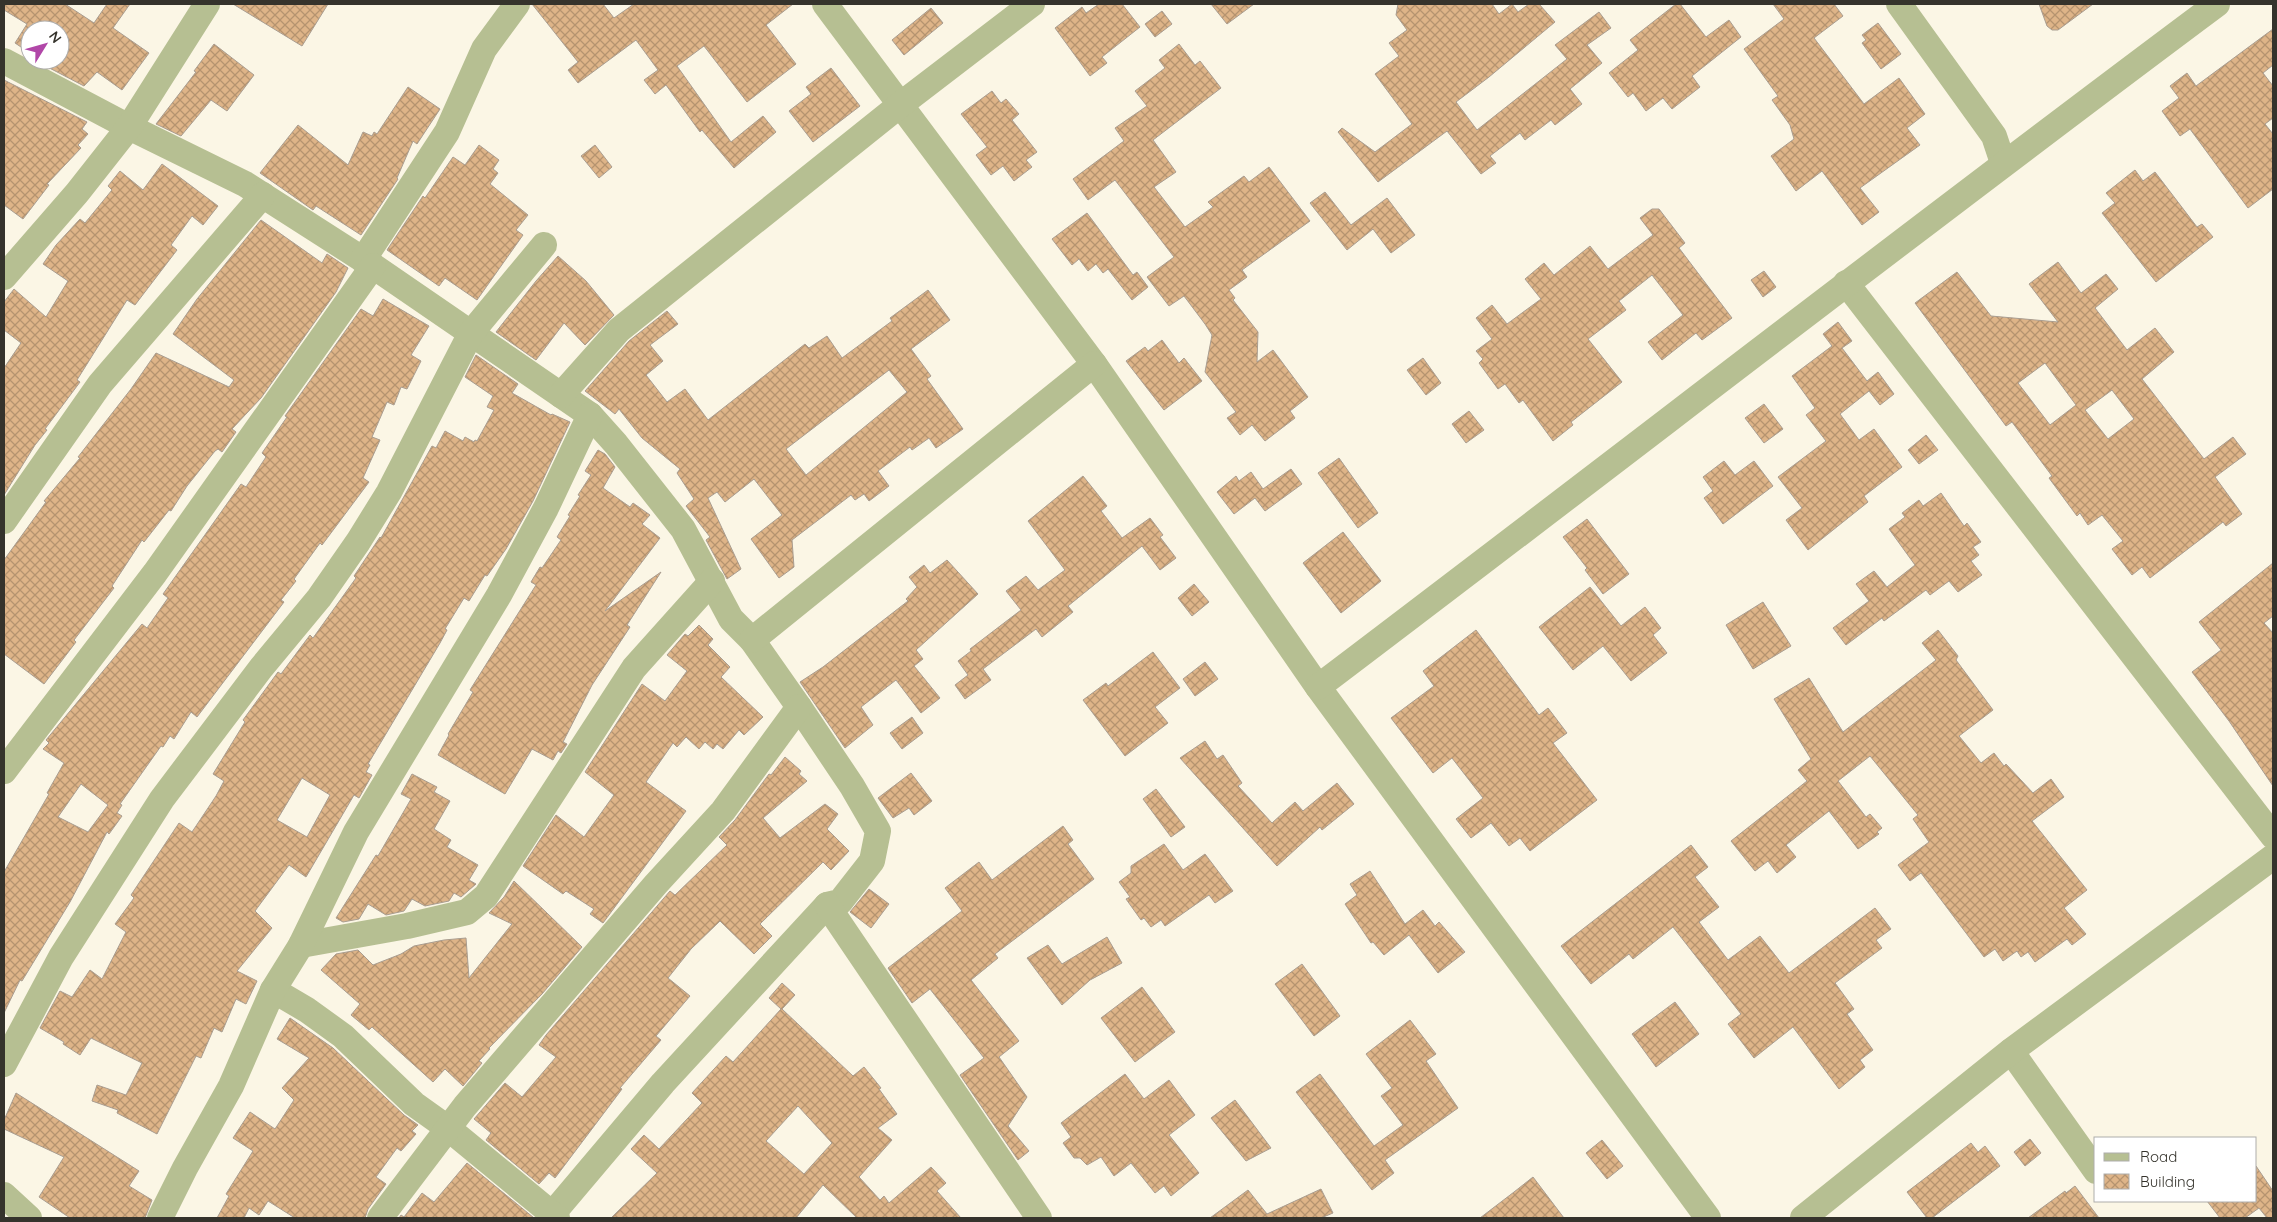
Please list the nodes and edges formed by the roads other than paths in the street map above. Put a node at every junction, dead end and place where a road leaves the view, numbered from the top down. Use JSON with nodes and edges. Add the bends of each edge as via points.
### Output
{"nodes":[{"id":1,"x":207,"y":4,"type":"edge"},
{"id":2,"x":517,"y":4,"type":"edge"},
{"id":3,"x":825,"y":4,"type":"edge"},
{"id":4,"x":1032,"y":4,"type":"edge"},
{"id":5,"x":1899,"y":4,"type":"edge"},
{"id":6,"x":2217,"y":4,"type":"edge"},
{"id":7,"x":4,"y":61,"type":"edge"},
{"id":8,"x":900,"y":105,"type":"junction"},
{"id":9,"x":129,"y":127,"type":"junction"},
{"id":10,"x":1994,"y":136,"type":"junction"},
{"id":11,"x":2036,"y":138,"type":"junction"},
{"id":12,"x":2003,"y":163,"type":"junction"},
{"id":13,"x":263,"y":195,"type":"junction"},
{"id":14,"x":544,"y":245,"type":"dead end"},
{"id":15,"x":368,"y":263,"type":"junction"},
{"id":16,"x":4,"y":277,"type":"edge"},
{"id":17,"x":1846,"y":283,"type":"junction"},
{"id":18,"x":471,"y":333,"type":"junction"},
{"id":19,"x":1094,"y":364,"type":"junction"},
{"id":20,"x":561,"y":395,"type":"junction"},
{"id":21,"x":590,"y":415,"type":"junction"},
{"id":22,"x":4,"y":521,"type":"edge"},
{"id":23,"x":712,"y":581,"type":"junction"},
{"id":24,"x":752,"y":640,"type":"junction"},
{"id":25,"x":1318,"y":687,"type":"junction"},
{"id":26,"x":799,"y":707,"type":"junction"},
{"id":27,"x":4,"y":771,"type":"edge"},
{"id":28,"x":2273,"y":836,"type":"edge"},
{"id":29,"x":2273,"y":856,"type":"edge"},
{"id":30,"x":827,"y":906,"type":"junction"},
{"id":31,"x":302,"y":945,"type":"junction"},
{"id":32,"x":273,"y":990,"type":"junction"},
{"id":33,"x":2011,"y":1051,"type":"junction"},
{"id":34,"x":4,"y":1064,"type":"edge"},
{"id":35,"x":449,"y":1129,"type":"junction"},
{"id":36,"x":2094,"y":1168,"type":"edge"},
{"id":37,"x":4,"y":1194,"type":"edge"},
{"id":38,"x":552,"y":1217,"type":"edge"},
{"id":39,"x":29,"y":1218,"type":"edge"},
{"id":40,"x":160,"y":1218,"type":"edge"},
{"id":41,"x":380,"y":1218,"type":"edge"},
{"id":42,"x":1040,"y":1218,"type":"edge"},
{"id":43,"x":1708,"y":1218,"type":"edge"},
{"id":44,"x":1802,"y":1218,"type":"edge"}],
"edges":[{"from":1,"to":9,"type":"street"},
{"from":2,"to":15,"type":"street","via":[[484,48],[447,132]]},
{"from":3,"to":8,"type":"street"},
{"from":4,"to":8,"type":"street"},
{"from":5,"to":10,"type":"street"},
{"from":6,"to":11,"type":"street"},
{"from":7,"to":9,"type":"street"},
{"from":8,"to":19,"type":"street"},
{"from":8,"to":20,"type":"street","via":[[620,330]]},
{"from":9,"to":13,"type":"street"},
{"from":9,"to":16,"type":"street"},
{"from":10,"to":11,"type":"street"},
{"from":10,"to":12,"type":"street"},
{"from":11,"to":12,"type":"street"},
{"from":12,"to":17,"type":"street"},
{"from":13,"to":15,"type":"street"},
{"from":13,"to":22,"type":"street","via":[[100,384]]},
{"from":14,"to":18,"type":"street"},
{"from":15,"to":18,"type":"street"},
{"from":15,"to":27,"type":"street","via":[[155,573]]},
{"from":17,"to":25,"type":"street","via":[[1675,417]]},
{"from":17,"to":28,"type":"street"},
{"from":18,"to":20,"type":"street"},
{"from":18,"to":34,"type":"street","via":[[389,492],[358,542],[319,598],[261,668],[162,799],[62,957]]},
{"from":19,"to":24,"type":"street"},
{"from":19,"to":25,"type":"street"},
{"from":20,"to":21,"type":"street"},
{"from":21,"to":23,"type":"street","via":[[683,529]]},
{"from":21,"to":31,"type":"street","via":[[546,508],[499,595],[356,832]]},
{"from":23,"to":24,"type":"street","via":[[731,619]]},
{"from":23,"to":31,"type":"street","via":[[634,668],[486,896],[467,912]]},
{"from":24,"to":26,"type":"street"},
{"from":25,"to":43,"type":"street"},
{"from":26,"to":30,"type":"street","via":[[878,831],[872,861],[840,902]]},
{"from":26,"to":35,"type":"street","via":[[723,811],[499,1066]]},
{"from":29,"to":33,"type":"street"},
{"from":30,"to":38,"type":"street","via":[[663,1082]]},
{"from":30,"to":42,"type":"street"},
{"from":31,"to":32,"type":"street"},
{"from":32,"to":35,"type":"street","via":[[343,1036],[414,1104]]},
{"from":32,"to":40,"type":"street","via":[[231,1086]]},
{"from":33,"to":36,"type":"street"},
{"from":33,"to":44,"type":"street"},
{"from":35,"to":38,"type":"street"},
{"from":35,"to":41,"type":"street"},
{"from":37,"to":39,"type":"street"}]}
